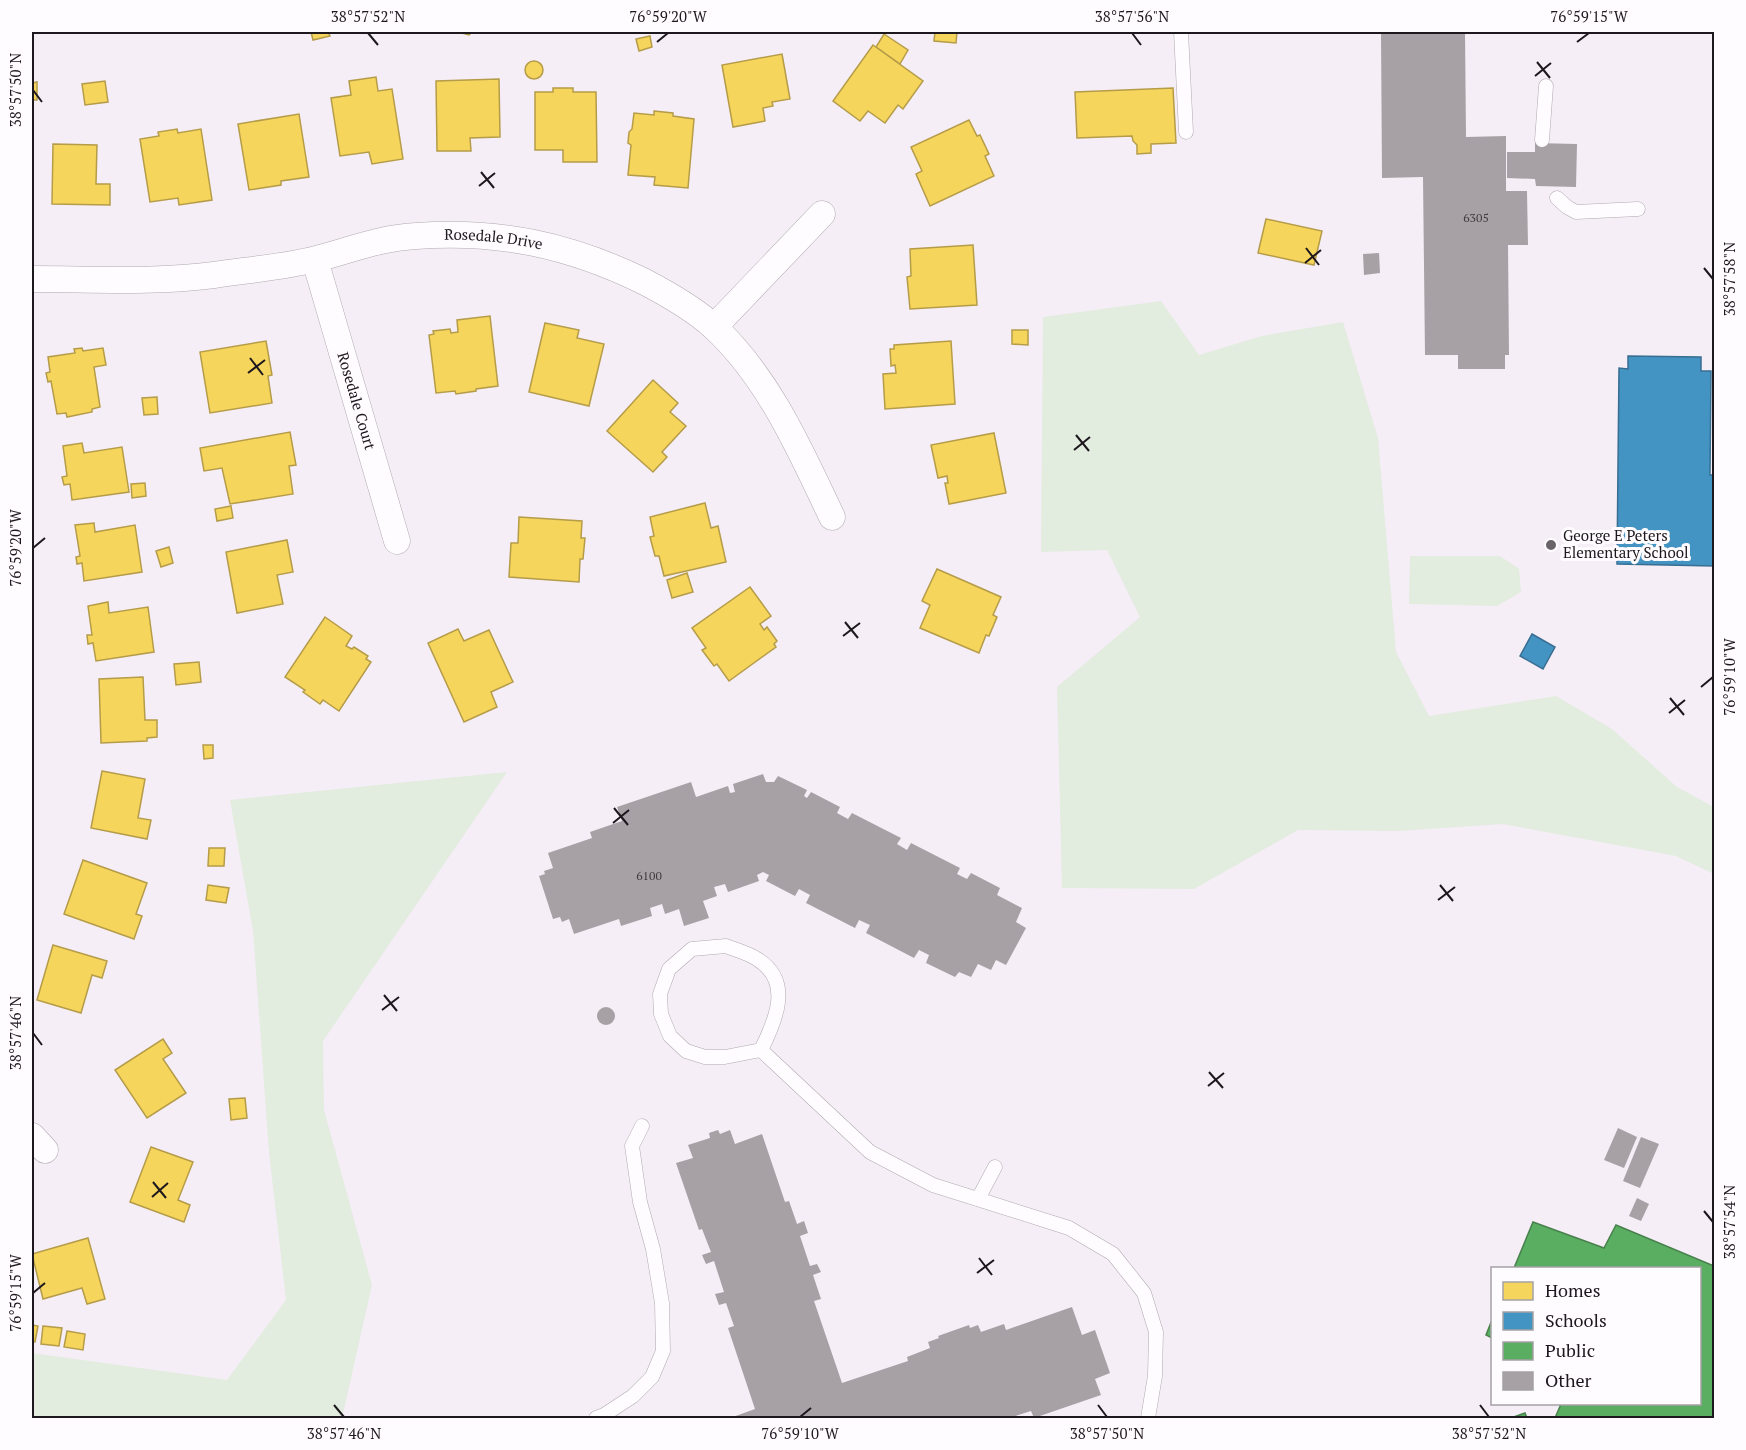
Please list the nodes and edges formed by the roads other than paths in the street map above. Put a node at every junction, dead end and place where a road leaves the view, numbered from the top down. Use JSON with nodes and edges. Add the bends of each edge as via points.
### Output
{"nodes":[{"id":1,"x":1181,"y":32,"type":"edge"},
{"id":2,"x":1546,"y":86,"type":"dead end"},
{"id":3,"x":1186,"y":132,"type":"dead end"},
{"id":4,"x":1542,"y":140,"type":"dead end"},
{"id":5,"x":1557,"y":198,"type":"dead end"},
{"id":6,"x":1638,"y":209,"type":"dead end"},
{"id":7,"x":822,"y":214,"type":"dead end"},
{"id":8,"x":315,"y":260,"type":"junction"},
{"id":9,"x":32,"y":279,"type":"edge"},
{"id":10,"x":714,"y":327,"type":"junction"},
{"id":11,"x":832,"y":517,"type":"dead end"},
{"id":12,"x":397,"y":541,"type":"dead end"},
{"id":13,"x":761,"y":1050,"type":"junction"},
{"id":14,"x":642,"y":1126,"type":"dead end"},
{"id":15,"x":995,"y":1167,"type":"dead end"},
{"id":16,"x":978,"y":1199,"type":"junction"},
{"id":17,"x":596,"y":1419,"type":"edge"},
{"id":18,"x":1148,"y":1419,"type":"edge"}],
"edges":[{"from":1,"to":3,"type":"lane"},
{"from":2,"to":4,"type":"lane"},
{"from":5,"to":6,"type":"lane","via":[[1576,212]]},
{"from":7,"to":10,"type":"street"},
{"from":8,"to":9,"type":"street","name":"Rosedale Drive","via":[[212,275]]},
{"from":8,"to":10,"type":"street","name":"Rosedale Drive","via":[[377,240],[417,236],[517,240],[567,249],[608,264],[679,300]]},
{"from":8,"to":12,"type":"street","name":"Rosedale Court"},
{"from":10,"to":11,"type":"street","name":"Rosedale Drive","via":[[773,400]]},
{"from":13,"to":13,"type":"lane","via":[[779,1003],[777,979],[758,959],[726,946],[692,949],[669,969],[660,994],[661,1014],[670,1036],[686,1051],[705,1057],[725,1057]]},
{"from":13,"to":16,"type":"lane","via":[[870,1152],[933,1185]]},
{"from":14,"to":17,"type":"lane","via":[[632,1146],[662,1303],[663,1351],[652,1377],[633,1396]]},
{"from":15,"to":16,"type":"lane"},
{"from":16,"to":18,"type":"lane","via":[[1069,1228],[1113,1254],[1144,1293],[1156,1332],[1155,1376]]}]}
